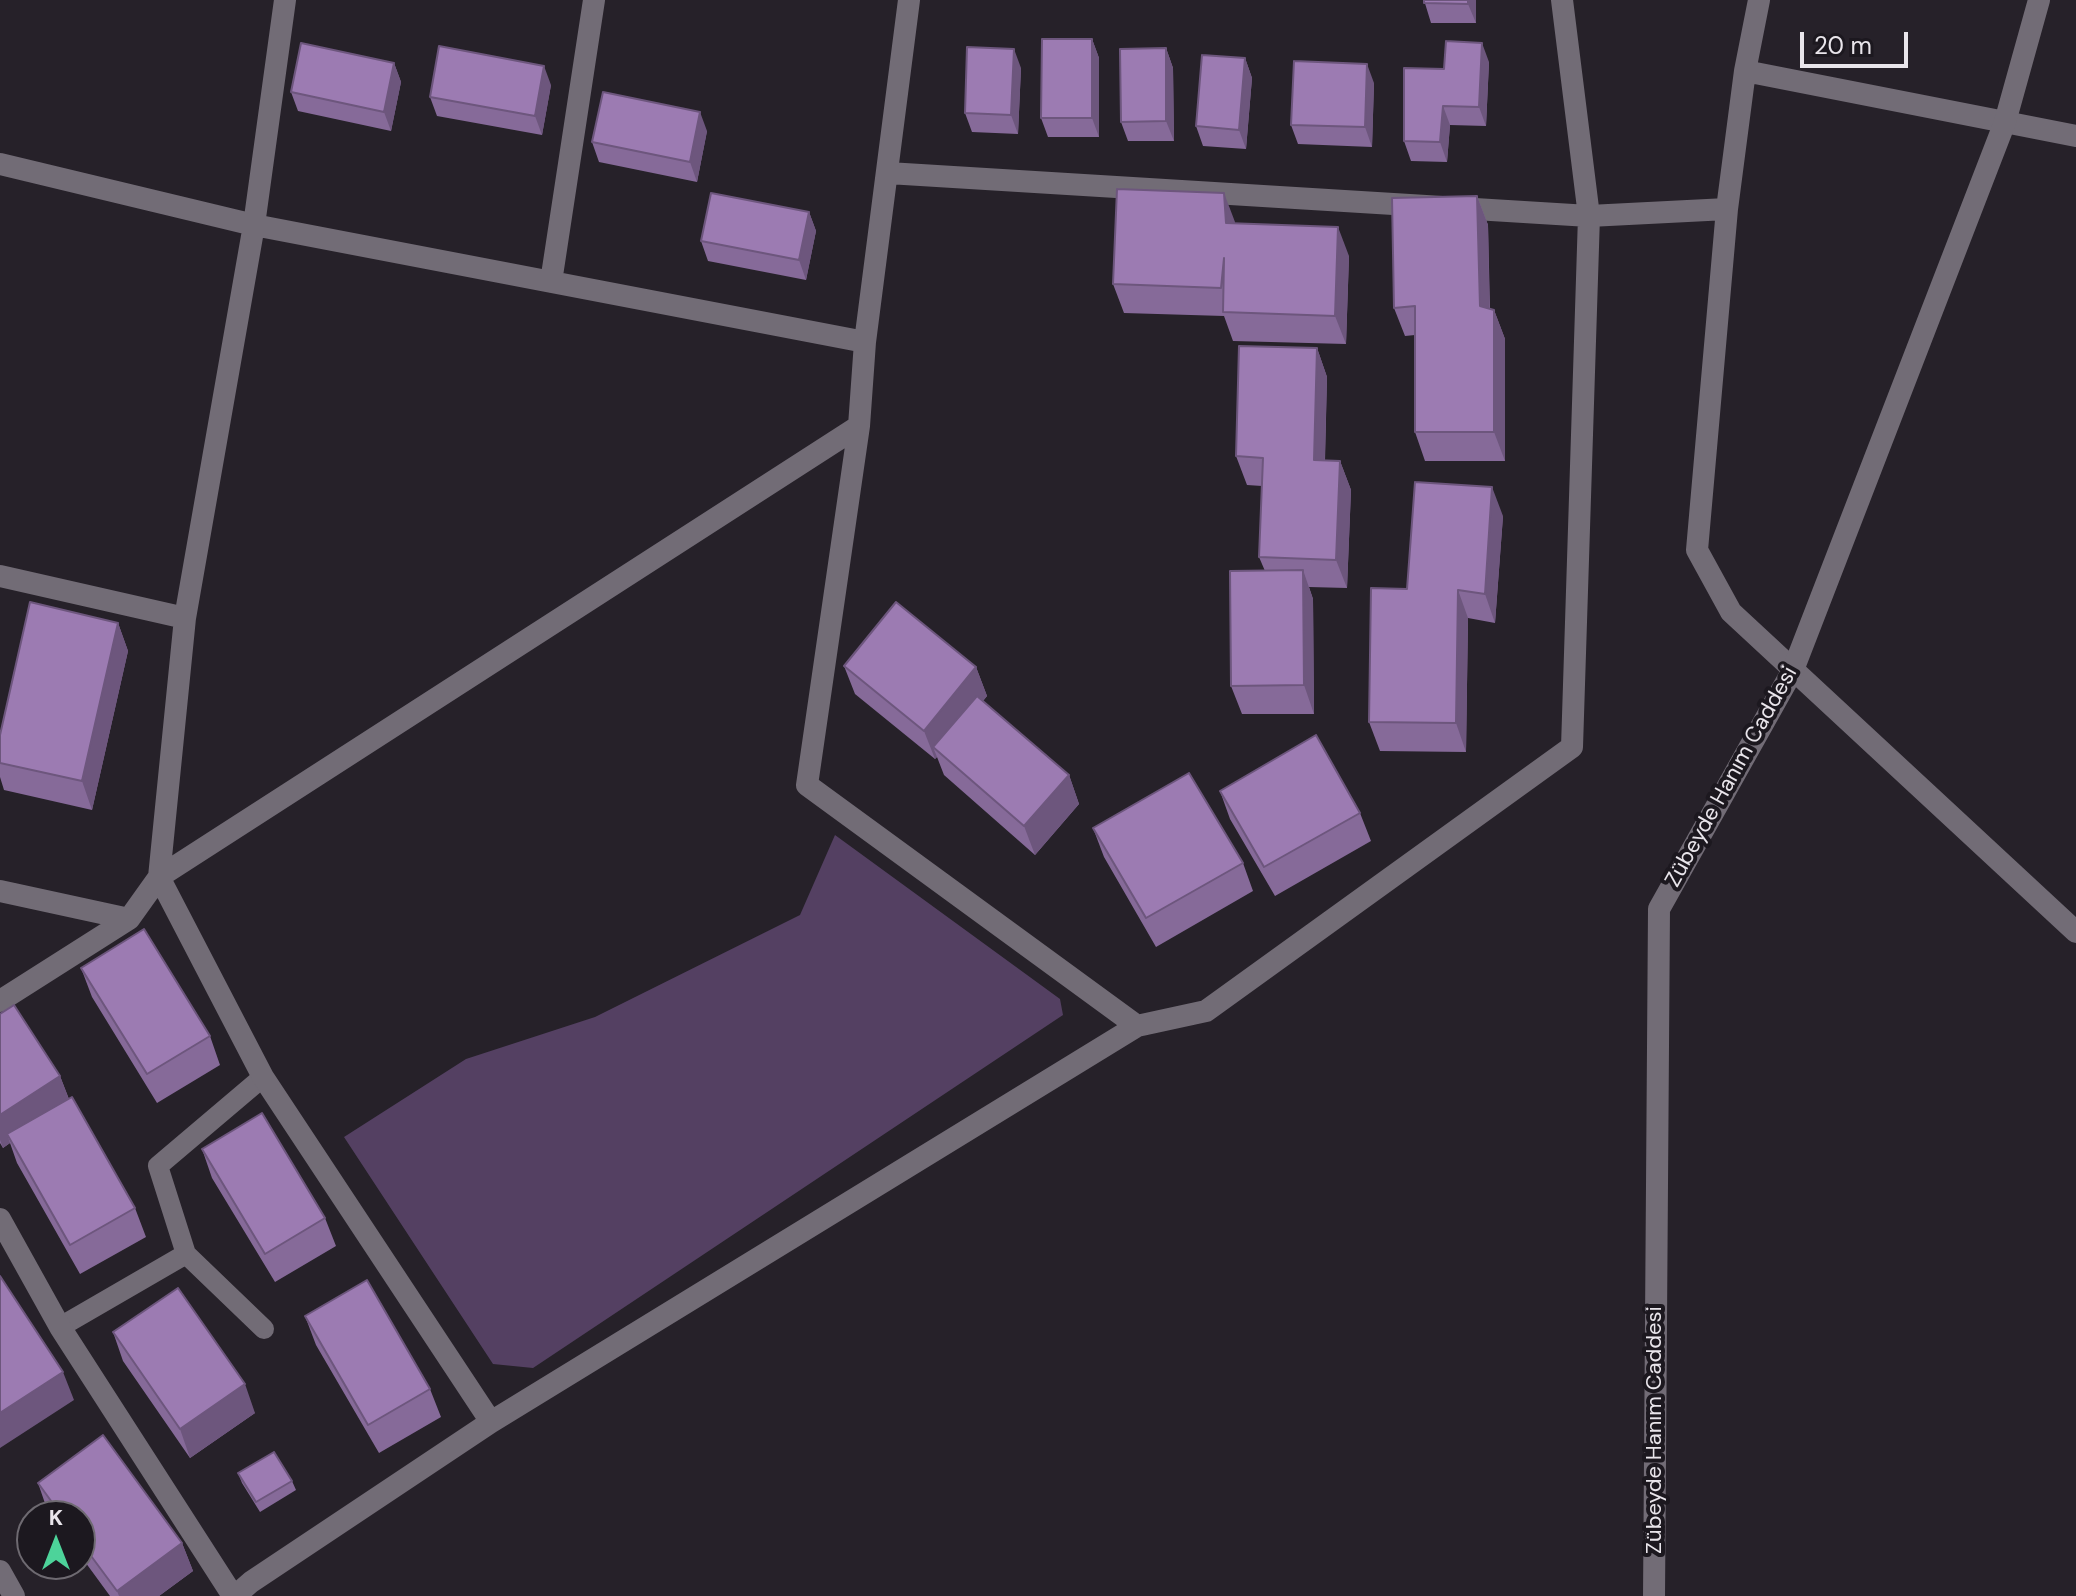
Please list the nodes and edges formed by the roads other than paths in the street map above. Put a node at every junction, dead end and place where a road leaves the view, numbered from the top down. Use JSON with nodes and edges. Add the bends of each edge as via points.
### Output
{"nodes":[{"id":1,"x":285,"y":0,"type":"edge"},
{"id":2,"x":594,"y":0,"type":"edge"},
{"id":3,"x":909,"y":0,"type":"edge"},
{"id":4,"x":1562,"y":0,"type":"edge"},
{"id":5,"x":1759,"y":0,"type":"edge"},
{"id":6,"x":2039,"y":0,"type":"edge"},
{"id":7,"x":1745,"y":71,"type":"junction"},
{"id":8,"x":2005,"y":122,"type":"junction"},
{"id":9,"x":2076,"y":136,"type":"edge"},
{"id":10,"x":0,"y":164,"type":"edge"},
{"id":11,"x":888,"y":173,"type":"junction"},
{"id":12,"x":1727,"y":209,"type":"junction"},
{"id":13,"x":1589,"y":216,"type":"junction"},
{"id":14,"x":254,"y":225,"type":"junction"},
{"id":15,"x":551,"y":282,"type":"junction"},
{"id":16,"x":865,"y":342,"type":"junction"},
{"id":17,"x":859,"y":426,"type":"junction"},
{"id":18,"x":0,"y":576,"type":"edge"},
{"id":19,"x":185,"y":618,"type":"junction"},
{"id":20,"x":1793,"y":670,"type":"junction"},
{"id":21,"x":159,"y":877,"type":"junction"},
{"id":22,"x":0,"y":891,"type":"edge"},
{"id":23,"x":129,"y":919,"type":"junction"},
{"id":24,"x":2076,"y":932,"type":"edge"},
{"id":25,"x":0,"y":1001,"type":"edge"},
{"id":26,"x":1137,"y":1026,"type":"junction"},
{"id":27,"x":263,"y":1077,"type":"junction"},
{"id":28,"x":0,"y":1219,"type":"edge"},
{"id":29,"x":186,"y":1254,"type":"junction"},
{"id":30,"x":60,"y":1327,"type":"junction"},
{"id":31,"x":264,"y":1329,"type":"dead end"},
{"id":32,"x":491,"y":1422,"type":"junction"},
{"id":33,"x":0,"y":1571,"type":"edge"},
{"id":34,"x":14,"y":1596,"type":"edge"},
{"id":35,"x":234,"y":1596,"type":"edge"},
{"id":36,"x":1654,"y":1596,"type":"edge"}],
"edges":[{"from":1,"to":14,"type":"street"},
{"from":2,"to":15,"type":"street"},
{"from":3,"to":11,"type":"street"},
{"from":4,"to":13,"type":"street"},
{"from":5,"to":7,"type":"street"},
{"from":6,"to":8,"type":"street","name":"Zübeyde Hanım Caddesi"},
{"from":7,"to":8,"type":"street"},
{"from":7,"to":12,"type":"street"},
{"from":8,"to":9,"type":"street"},
{"from":8,"to":20,"type":"street","name":"Zübeyde Hanım Caddesi"},
{"from":10,"to":14,"type":"street"},
{"from":11,"to":13,"type":"street"},
{"from":11,"to":16,"type":"street"},
{"from":12,"to":13,"type":"street"},
{"from":12,"to":20,"type":"street","via":[[1697,550],[1731,612]]},
{"from":13,"to":26,"type":"street","via":[[1572,747],[1206,1011]]},
{"from":14,"to":15,"type":"street"},
{"from":14,"to":19,"type":"street"},
{"from":15,"to":16,"type":"street"},
{"from":16,"to":17,"type":"street"},
{"from":17,"to":21,"type":"street"},
{"from":17,"to":26,"type":"street","via":[[807,785]]},
{"from":18,"to":19,"type":"street"},
{"from":19,"to":21,"type":"street"},
{"from":20,"to":24,"type":"street"},
{"from":20,"to":36,"type":"street","name":"Zübeyde Hanım Caddesi","via":[[1659,909]]},
{"from":21,"to":23,"type":"street"},
{"from":21,"to":27,"type":"street"},
{"from":22,"to":23,"type":"street"},
{"from":23,"to":25,"type":"street"},
{"from":26,"to":32,"type":"street"},
{"from":27,"to":29,"type":"lane","via":[[158,1166]]},
{"from":27,"to":32,"type":"street"},
{"from":28,"to":30,"type":"street"},
{"from":29,"to":30,"type":"lane"},
{"from":29,"to":31,"type":"lane"},
{"from":30,"to":35,"type":"street"},
{"from":32,"to":35,"type":"street"},
{"from":33,"to":34,"type":"street"}]}
